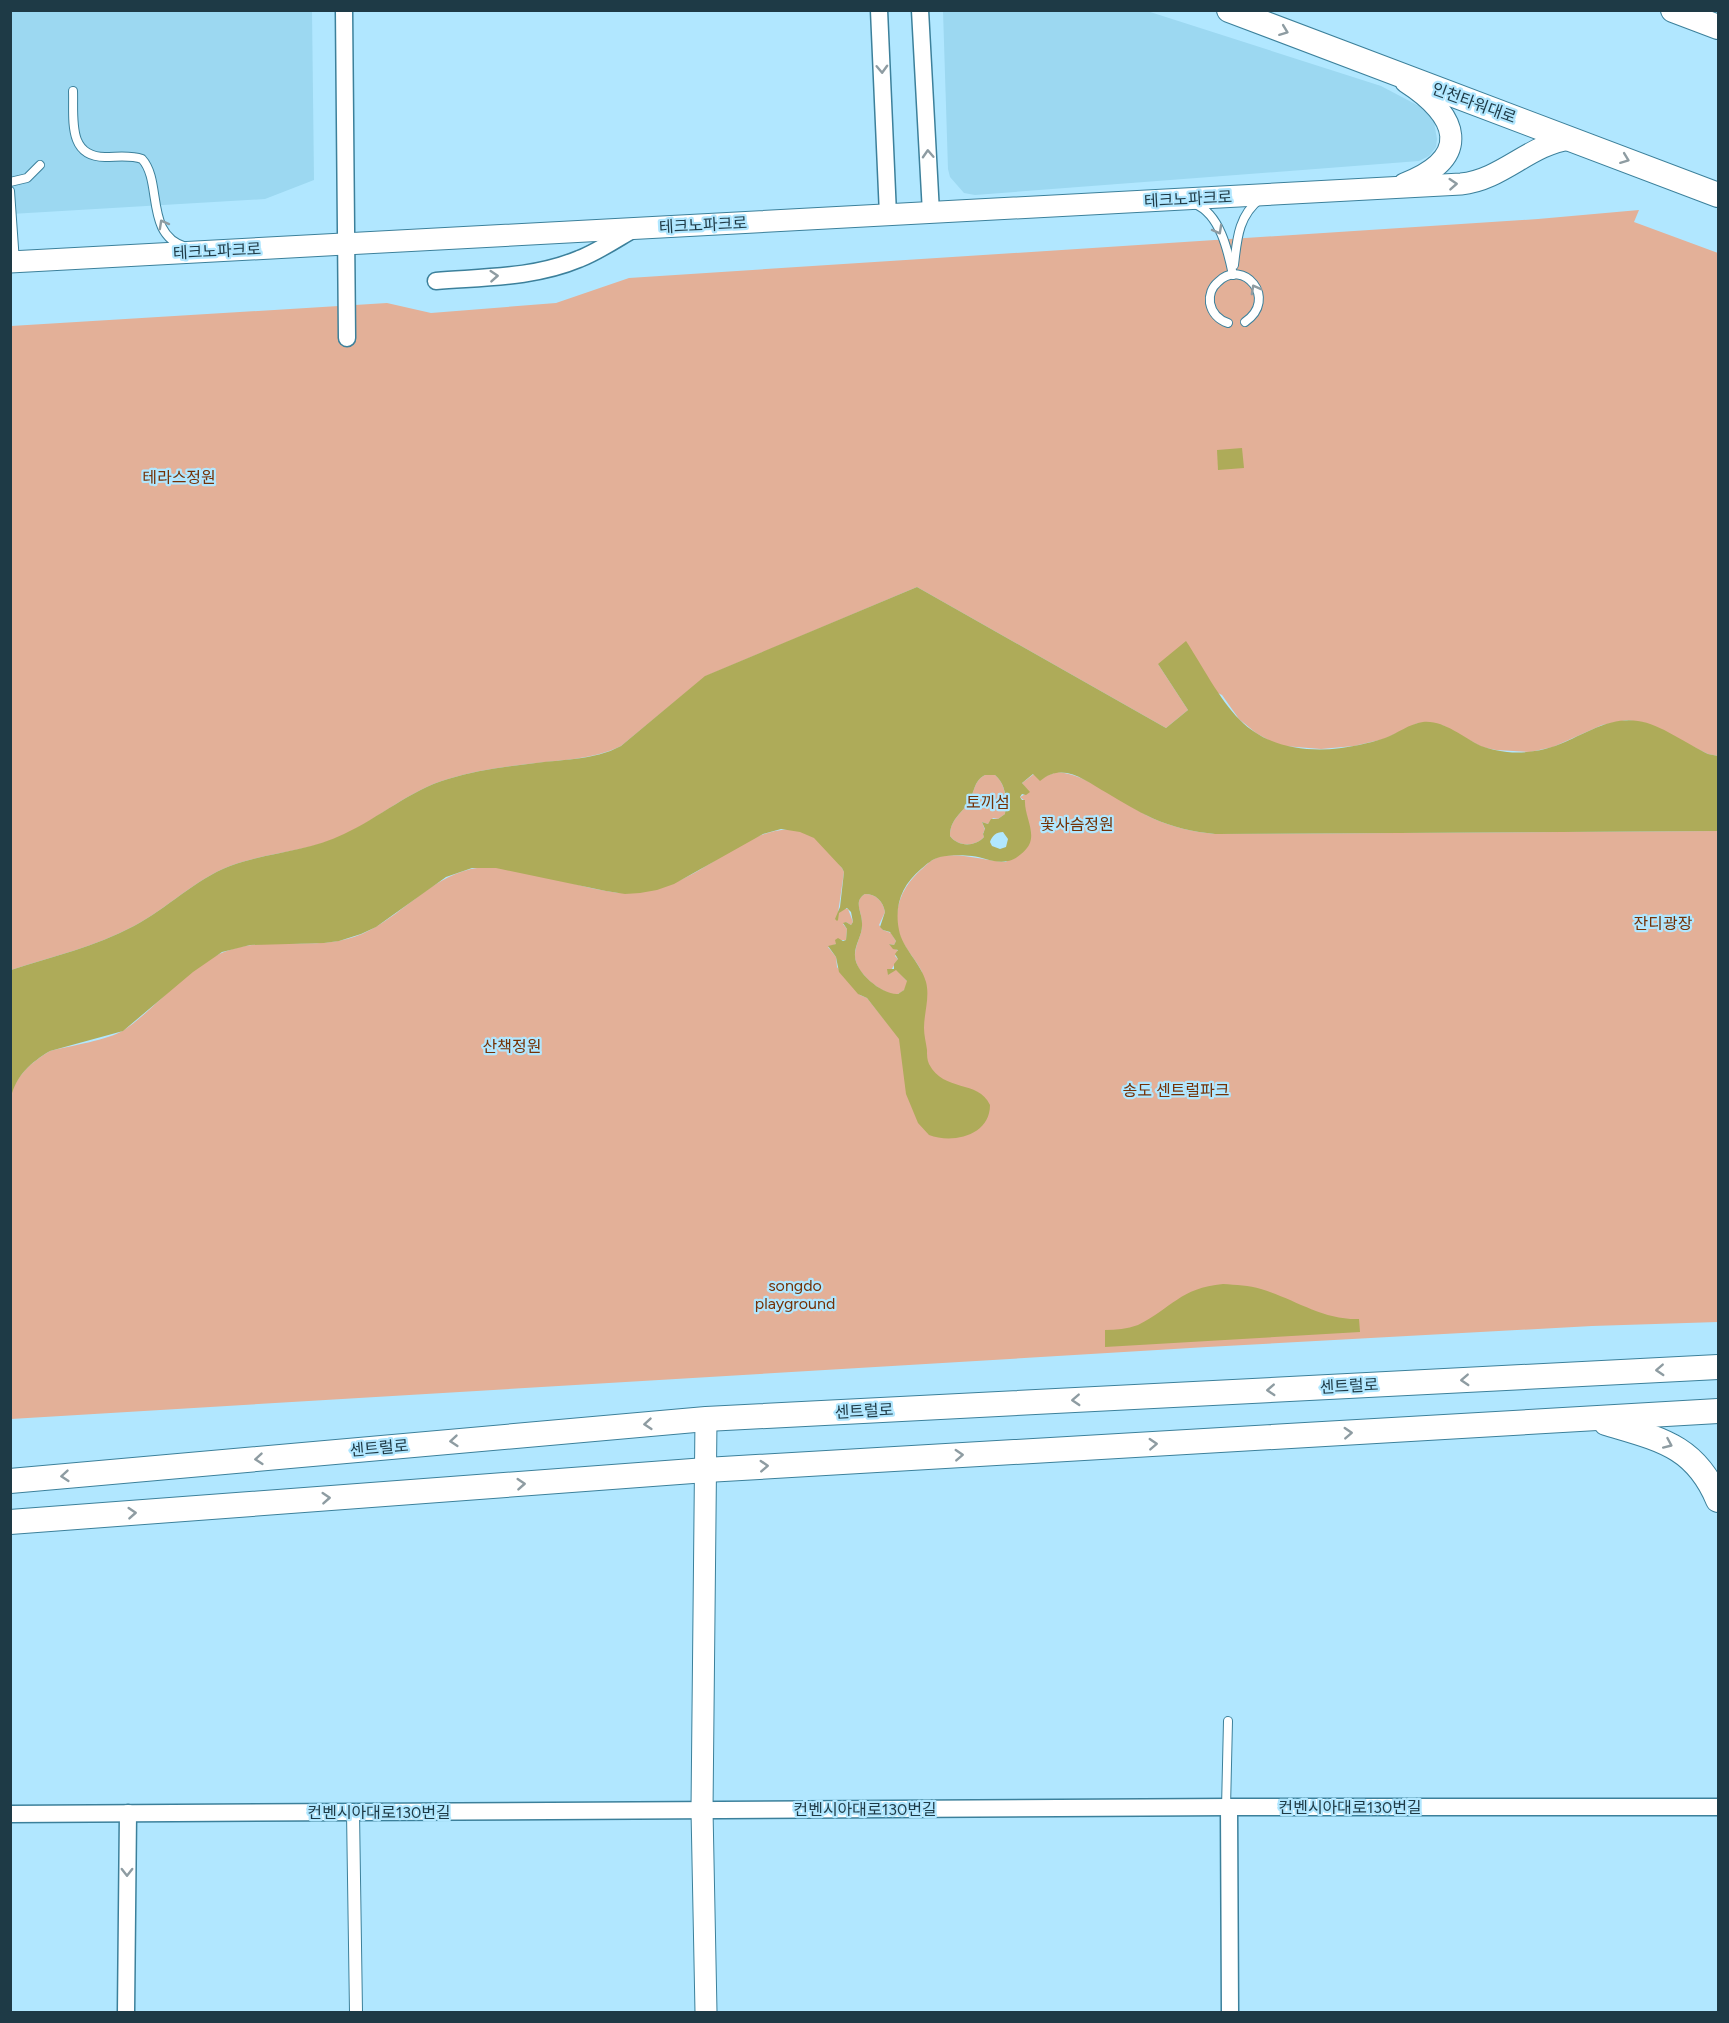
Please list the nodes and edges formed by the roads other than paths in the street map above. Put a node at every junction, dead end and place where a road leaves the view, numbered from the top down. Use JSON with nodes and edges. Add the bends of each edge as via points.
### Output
{"nodes":[{"id":1,"x":344,"y":10,"type":"edge"},
{"id":2,"x":879,"y":10,"type":"edge"},
{"id":3,"x":920,"y":10,"type":"edge"},
{"id":4,"x":1229,"y":10,"type":"edge"},
{"id":5,"x":1674,"y":10,"type":"edge"},
{"id":6,"x":1718,"y":26,"type":"edge"},
{"id":7,"x":1390,"y":72,"type":"junction"},
{"id":8,"x":73,"y":91,"type":"dead end"},
{"id":9,"x":1570,"y":139,"type":"junction"},
{"id":10,"x":40,"y":165,"type":"dead end"},
{"id":11,"x":10,"y":183,"type":"edge"},
{"id":12,"x":1395,"y":188,"type":"junction"},
{"id":13,"x":10,"y":191,"type":"edge"},
{"id":14,"x":1267,"y":194,"type":"junction"},
{"id":15,"x":1719,"y":195,"type":"edge"},
{"id":16,"x":1183,"y":199,"type":"junction"},
{"id":17,"x":931,"y":213,"type":"junction"},
{"id":18,"x":888,"y":215,"type":"junction"},
{"id":19,"x":634,"y":229,"type":"junction"},
{"id":20,"x":346,"y":244,"type":"junction"},
{"id":21,"x":210,"y":252,"type":"junction"},
{"id":22,"x":13,"y":262,"type":"edge"},
{"id":23,"x":1233,"y":275,"type":"junction"},
{"id":24,"x":436,"y":281,"type":"dead end"},
{"id":25,"x":1245,"y":322,"type":"dead end"},
{"id":26,"x":1228,"y":323,"type":"dead end"},
{"id":27,"x":348,"y":339,"type":"dead end"},
{"id":28,"x":1719,"y":1367,"type":"edge"},
{"id":29,"x":1719,"y":1412,"type":"edge"},
{"id":30,"x":706,"y":1419,"type":"junction"},
{"id":31,"x":1593,"y":1419,"type":"junction"},
{"id":32,"x":706,"y":1470,"type":"junction"},
{"id":33,"x":10,"y":1481,"type":"edge"},
{"id":34,"x":1719,"y":1500,"type":"edge"},
{"id":35,"x":10,"y":1522,"type":"edge"},
{"id":36,"x":1228,"y":1721,"type":"dead end"},
{"id":37,"x":1719,"y":1807,"type":"edge"},
{"id":38,"x":1227,"y":1808,"type":"junction"},
{"id":39,"x":702,"y":1810,"type":"junction"},
{"id":40,"x":353,"y":1812,"type":"junction"},
{"id":41,"x":128,"y":1813,"type":"junction"},
{"id":42,"x":10,"y":1814,"type":"edge"},
{"id":43,"x":126,"y":2013,"type":"edge"},
{"id":44,"x":356,"y":2013,"type":"edge"},
{"id":45,"x":706,"y":2013,"type":"edge"},
{"id":46,"x":1230,"y":2013,"type":"edge"}],
"edges":[{"from":1,"to":20,"type":"street"},
{"from":2,"to":18,"type":"street","one_way":true},
{"from":17,"to":3,"type":"street","one_way":true},
{"from":4,"to":7,"type":"main road","name":"인천타워대로","one_way":true},
{"from":5,"to":6,"type":"main road"},
{"from":7,"to":9,"type":"main road","name":"인천타워대로"},
{"from":7,"to":12,"type":"street","name":"테크노파크로","via":[[1435,104],[1448,123],[1451,143],[1432,169]]},
{"from":21,"to":8,"type":"lane","one_way":true,"via":[[180,245],[167,232],[157,213],[151,172],[142,159],[97,157],[84,152],[75,134]]},
{"from":12,"to":9,"type":"street","name":"테크노파크로","one_way":true,"via":[[1484,180],[1540,148]]},
{"from":9,"to":15,"type":"main road","name":"인천타워대로","one_way":true},
{"from":10,"to":11,"type":"lane","via":[[27,178]]},
{"from":12,"to":14,"type":"street","name":"테크노파크로"},
{"from":13,"to":22,"type":"lane"},
{"from":14,"to":16,"type":"street","name":"테크노파크로"},
{"from":14,"to":23,"type":"lane","via":[[1250,207],[1241,222]]},
{"from":16,"to":17,"type":"street","name":"테크노파크로"},
{"from":16,"to":23,"type":"lane","one_way":true,"via":[[1199,206],[1217,226]]},
{"from":17,"to":18,"type":"street","name":"테크노파크로"},
{"from":18,"to":19,"type":"street","name":"테크노파크로"},
{"from":19,"to":20,"type":"street","name":"테크노파크로"},
{"from":24,"to":19,"type":"street","one_way":true,"via":[[534,273],[579,259]]},
{"from":20,"to":21,"type":"street","name":"테크노파크로"},
{"from":20,"to":27,"type":"street"},
{"from":21,"to":22,"type":"street","name":"테크노파크로"},
{"from":25,"to":23,"type":"lane","one_way":true,"via":[[1257,310],[1259,296],[1246,277]]},
{"from":23,"to":26,"type":"lane","via":[[1215,284],[1210,300],[1216,316]]},
{"from":28,"to":30,"type":"main road","name":"센트럴로","one_way":true},
{"from":29,"to":31,"type":"main road"},
{"from":30,"to":32,"type":"street"},
{"from":30,"to":33,"type":"main road","name":"센트럴로","one_way":true},
{"from":32,"to":31,"type":"main road","one_way":true},
{"from":31,"to":34,"type":"main road","one_way":true,"via":[[1679,1449],[1699,1465]]},
{"from":35,"to":32,"type":"main road","one_way":true},
{"from":32,"to":39,"type":"street"},
{"from":36,"to":38,"type":"lane"},
{"from":37,"to":38,"type":"street","name":"컨벤시아대로130번길"},
{"from":38,"to":39,"type":"street","name":"컨벤시아대로130번길"},
{"from":38,"to":46,"type":"street"},
{"from":39,"to":40,"type":"street","name":"컨벤시아대로130번길"},
{"from":39,"to":45,"type":"street"},
{"from":40,"to":41,"type":"street","name":"컨벤시아대로130번길"},
{"from":40,"to":44,"type":"street"},
{"from":41,"to":42,"type":"street","name":"컨벤시아대로130번길"},
{"from":41,"to":43,"type":"street","one_way":true}]}
